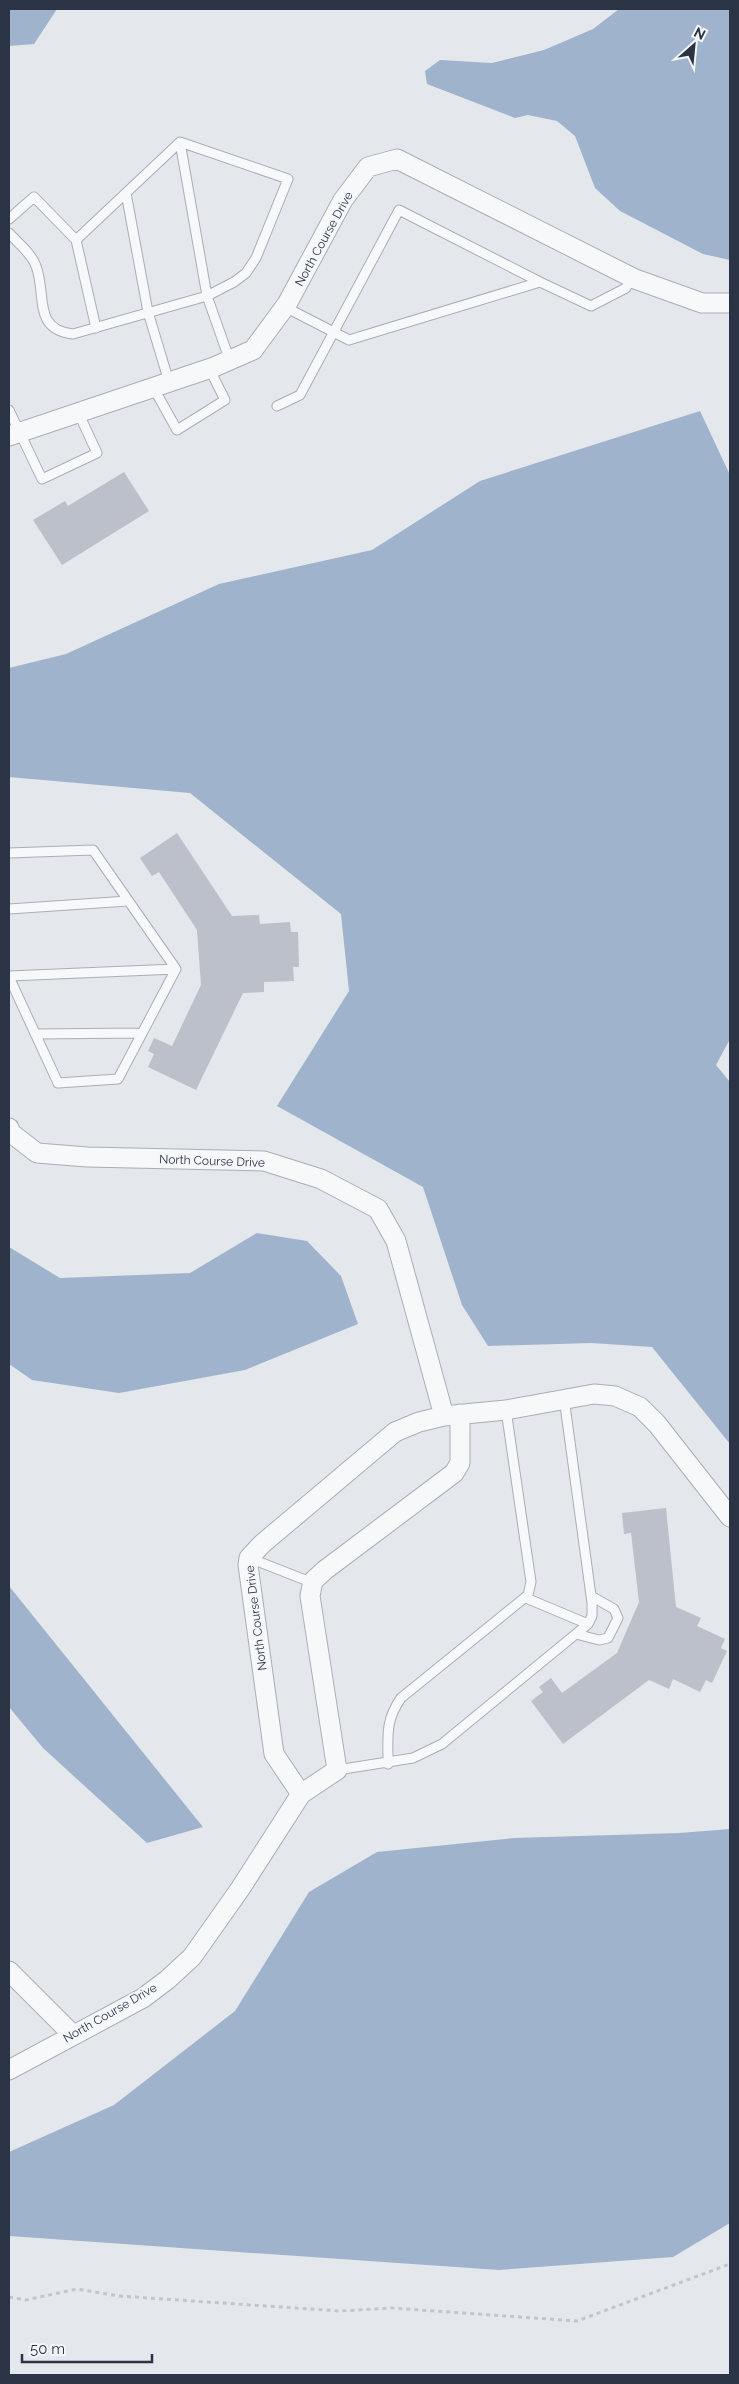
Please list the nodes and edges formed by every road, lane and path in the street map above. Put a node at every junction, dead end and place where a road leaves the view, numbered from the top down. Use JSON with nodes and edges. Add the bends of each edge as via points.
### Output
{"nodes":[{"id":1,"x":180,"y":142,"type":"junction"},
{"id":2,"x":126,"y":192,"type":"junction"},
{"id":3,"x":9,"y":219,"type":"edge"},
{"id":4,"x":9,"y":232,"type":"edge"},
{"id":5,"x":76,"y":240,"type":"junction"},
{"id":6,"x":631,"y":277,"type":"junction"},
{"id":7,"x":540,"y":282,"type":"junction"},
{"id":8,"x":207,"y":296,"type":"junction"},
{"id":9,"x":730,"y":303,"type":"edge"},
{"id":10,"x":285,"y":308,"type":"junction"},
{"id":11,"x":148,"y":312,"type":"junction"},
{"id":12,"x":96,"y":328,"type":"junction"},
{"id":13,"x":334,"y":332,"type":"junction"},
{"id":14,"x":230,"y":360,"type":"junction"},
{"id":15,"x":209,"y":368,"type":"junction"},
{"id":16,"x":161,"y":384,"type":"junction"},
{"id":17,"x":277,"y":406,"type":"dead end"},
{"id":18,"x":9,"y":410,"type":"edge"},
{"id":19,"x":78,"y":412,"type":"junction"},
{"id":20,"x":14,"y":433,"type":"edge"},
{"id":21,"x":9,"y":853,"type":"edge"},
{"id":22,"x":128,"y":901,"type":"junction"},
{"id":23,"x":9,"y":910,"type":"edge"},
{"id":24,"x":176,"y":969,"type":"junction"},
{"id":25,"x":9,"y":977,"type":"edge"},
{"id":26,"x":142,"y":1033,"type":"junction"},
{"id":27,"x":35,"y":1034,"type":"junction"},
{"id":28,"x":9,"y":1128,"type":"edge"},
{"id":29,"x":564,"y":1398,"type":"junction"},
{"id":30,"x":506,"y":1410,"type":"junction"},
{"id":31,"x":452,"y":1415,"type":"junction"},
{"id":32,"x":730,"y":1517,"type":"edge"},
{"id":33,"x":249,"y":1558,"type":"junction"},
{"id":34,"x":313,"y":1584,"type":"junction"},
{"id":35,"x":591,"y":1596,"type":"junction"},
{"id":36,"x":526,"y":1598,"type":"junction"},
{"id":37,"x":588,"y":1624,"type":"junction"},
{"id":38,"x":576,"y":1634,"type":"junction"},
{"id":39,"x":388,"y":1764,"type":"junction"},
{"id":40,"x":337,"y":1770,"type":"junction"},
{"id":41,"x":301,"y":1794,"type":"junction"},
{"id":42,"x":9,"y":1971,"type":"edge"},
{"id":43,"x":73,"y":2035,"type":"junction"},
{"id":44,"x":9,"y":2070,"type":"edge"},
{"id":45,"x":730,"y":2264,"type":"edge"},
{"id":46,"x":9,"y":2297,"type":"edge"}],
"edges":[{"from":1,"to":2,"type":"lane"},
{"from":1,"to":8,"type":"lane"},
{"from":1,"to":8,"type":"lane","via":[[288,179],[262,245],[246,273]]},
{"from":2,"to":5,"type":"lane"},
{"from":2,"to":11,"type":"lane"},
{"from":3,"to":5,"type":"lane","via":[[34,197]]},
{"from":4,"to":12,"type":"lane","via":[[36,263],[45,319],[52,328],[73,334]]},
{"from":5,"to":12,"type":"lane"},
{"from":6,"to":7,"type":"lane","via":[[626,288],[591,306]]},
{"from":6,"to":9,"type":"street","name":"North Course Drive","via":[[702,303]]},
{"from":6,"to":10,"type":"street","name":"North Course Drive","via":[[397,159],[368,167],[344,200]]},
{"from":7,"to":13,"type":"lane","via":[[349,340]]},
{"from":7,"to":13,"type":"lane","via":[[398,210]]},
{"from":8,"to":11,"type":"lane"},
{"from":8,"to":14,"type":"lane"},
{"from":10,"to":13,"type":"lane"},
{"from":10,"to":14,"type":"street","name":"North Course Drive","via":[[252,350]]},
{"from":11,"to":12,"type":"lane"},
{"from":11,"to":16,"type":"lane"},
{"from":13,"to":17,"type":"lane","via":[[300,395]]},
{"from":14,"to":15,"type":"street","name":"North Course Drive"},
{"from":15,"to":16,"type":"street","name":"North Course Drive"},
{"from":15,"to":16,"type":"lane","via":[[225,400],[176,430]]},
{"from":16,"to":19,"type":"street","name":"North Course Drive"},
{"from":18,"to":20,"type":"lane"},
{"from":19,"to":20,"type":"street","name":"North Course Drive"},
{"from":19,"to":20,"type":"lane","via":[[98,452],[42,479]]},
{"from":21,"to":22,"type":"lane","via":[[93,850]]},
{"from":22,"to":23,"type":"lane"},
{"from":22,"to":24,"type":"lane"},
{"from":24,"to":25,"type":"lane"},
{"from":24,"to":26,"type":"lane"},
{"from":25,"to":27,"type":"lane"},
{"from":26,"to":27,"type":"lane"},
{"from":26,"to":27,"type":"lane","via":[[118,1079],[58,1083]]},
{"from":28,"to":31,"type":"street","name":"North Course Drive","via":[[37,1153],[264,1161],[321,1179],[378,1209],[396,1242]]},
{"from":29,"to":30,"type":"street","name":"North Course Drive"},
{"from":29,"to":32,"type":"street","name":"North Course Drive","via":[[594,1394],[615,1396],[640,1407]]},
{"from":29,"to":35,"type":"lane"},
{"from":30,"to":31,"type":"street","name":"North Course Drive"},
{"from":30,"to":36,"type":"lane","via":[[531,1582]]},
{"from":31,"to":33,"type":"street","name":"North Course Drive","via":[[419,1422],[395,1432]]},
{"from":31,"to":34,"type":"street","name":"North Course Drive","via":[[460,1462],[454,1472],[325,1570]]},
{"from":33,"to":34,"type":"lane"},
{"from":33,"to":41,"type":"street","name":"North Course Drive","via":[[274,1754]]},
{"from":34,"to":40,"type":"street","via":[[310,1596],[314,1633]]},
{"from":35,"to":37,"type":"lane","via":[[592,1616]]},
{"from":35,"to":38,"type":"lane","via":[[614,1609],[618,1618],[608,1638],[599,1640]]},
{"from":36,"to":37,"type":"lane"},
{"from":36,"to":39,"type":"lane","via":[[401,1698],[391,1712],[388,1724]]},
{"from":37,"to":38,"type":"lane"},
{"from":38,"to":39,"type":"lane","via":[[442,1744],[413,1758]]},
{"from":39,"to":40,"type":"lane"},
{"from":40,"to":41,"type":"street","name":"North Course Drive"},
{"from":41,"to":43,"type":"street","name":"North Course Drive","via":[[192,1957],[143,1998]]},
{"from":42,"to":43,"type":"street"},
{"from":43,"to":44,"type":"street","name":"North Course Drive"},
{"from":45,"to":46,"type":"path","via":[[577,2321],[392,2308],[340,2311],[119,2296],[76,2289],[26,2300]]}]}
